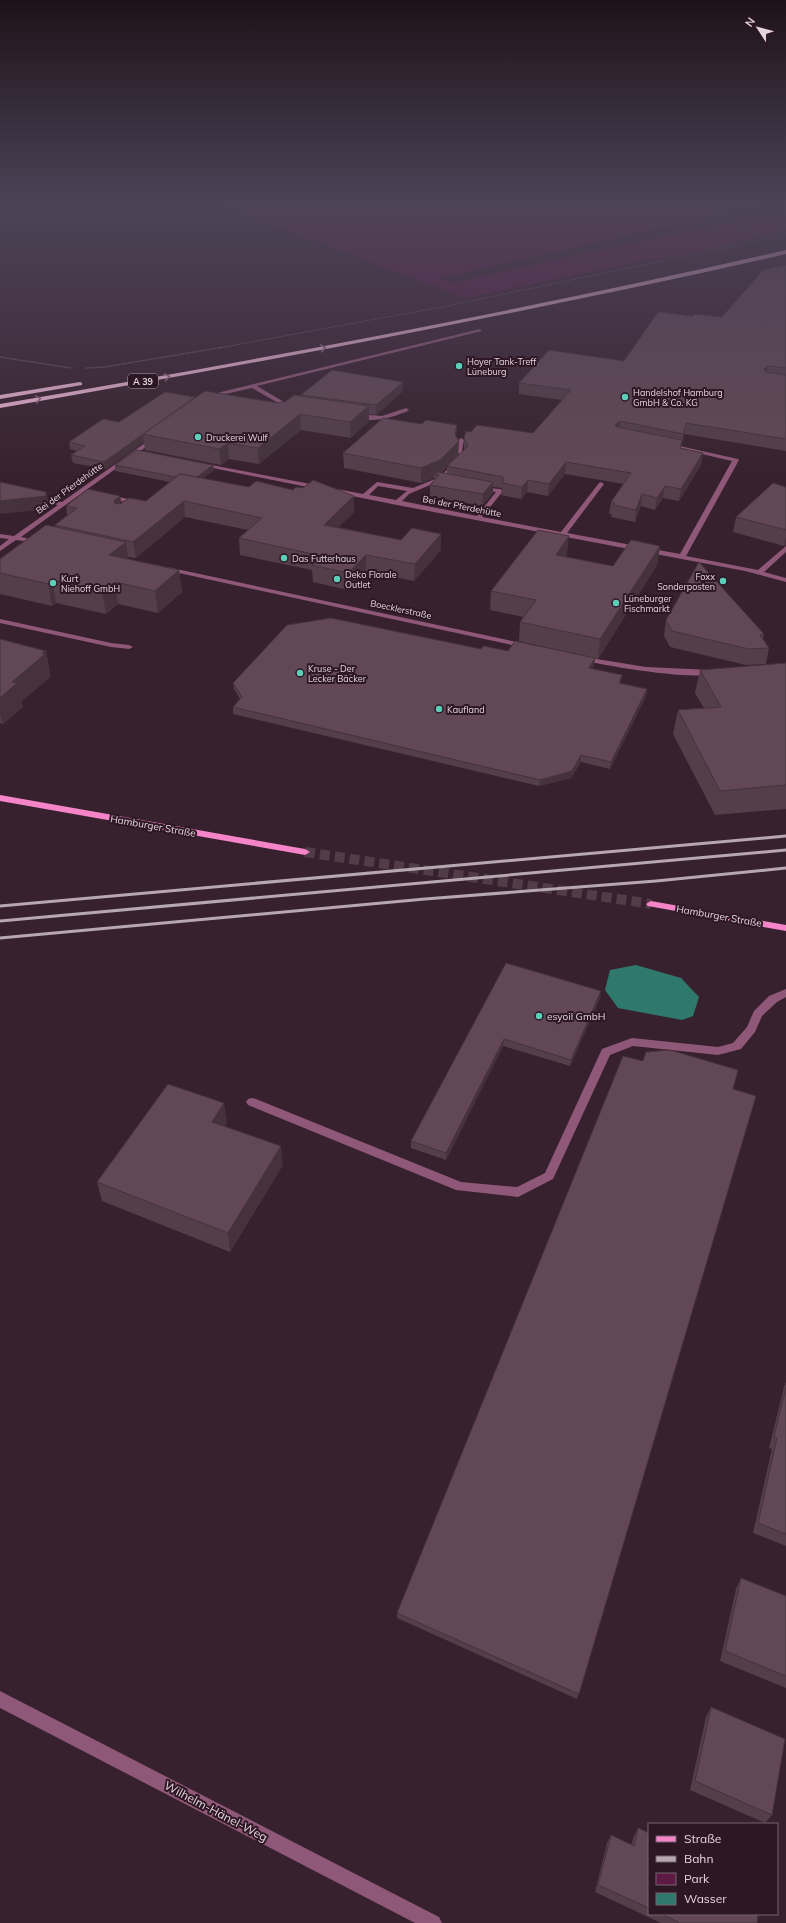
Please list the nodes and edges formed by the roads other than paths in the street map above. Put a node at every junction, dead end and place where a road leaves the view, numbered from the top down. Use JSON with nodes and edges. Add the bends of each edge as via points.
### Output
{"nodes":[{"id":1,"x":588,"y":296,"type":"edge"},
{"id":2,"x":480,"y":330,"type":"dead end"},
{"id":3,"x":86,"y":383,"type":"dead end"},
{"id":4,"x":253,"y":386,"type":"junction"},
{"id":5,"x":0,"y":397,"type":"edge"},
{"id":6,"x":206,"y":402,"type":"edge"},
{"id":7,"x":0,"y":406,"type":"edge"},
{"id":8,"x":295,"y":407,"type":"edge"},
{"id":9,"x":406,"y":410,"type":"dead end"},
{"id":10,"x":347,"y":415,"type":"edge"},
{"id":11,"x":160,"y":434,"type":"edge"},
{"id":12,"x":461,"y":440,"type":"dead end"},
{"id":13,"x":664,"y":445,"type":"edge"},
{"id":14,"x":134,"y":452,"type":"junction"},
{"id":15,"x":142,"y":454,"type":"edge"},
{"id":16,"x":194,"y":464,"type":"edge"},
{"id":17,"x":436,"y":480,"type":"junction"},
{"id":18,"x":450,"y":483,"type":"edge"},
{"id":19,"x":601,"y":484,"type":"dead end"},
{"id":20,"x":472,"y":486,"type":"edge"},
{"id":21,"x":413,"y":490,"type":"junction"},
{"id":22,"x":80,"y":491,"type":"junction"},
{"id":23,"x":88,"y":492,"type":"edge"},
{"id":24,"x":28,"y":496,"type":"edge"},
{"id":25,"x":103,"y":496,"type":"edge"},
{"id":26,"x":364,"y":496,"type":"junction"},
{"id":27,"x":398,"y":503,"type":"junction"},
{"id":28,"x":63,"y":504,"type":"junction"},
{"id":29,"x":130,"y":511,"type":"edge"},
{"id":30,"x":478,"y":518,"type":"junction"},
{"id":31,"x":563,"y":534,"type":"junction"},
{"id":32,"x":0,"y":536,"type":"edge"},
{"id":33,"x":15,"y":538,"type":"junction"},
{"id":34,"x":49,"y":543,"type":"edge"},
{"id":35,"x":786,"y":548,"type":"edge"},
{"id":36,"x":0,"y":549,"type":"edge"},
{"id":37,"x":682,"y":557,"type":"junction"},
{"id":38,"x":158,"y":567,"type":"edge"},
{"id":39,"x":760,"y":572,"type":"junction"},
{"id":40,"x":786,"y":580,"type":"edge"},
{"id":41,"x":312,"y":600,"type":"junction"},
{"id":42,"x":305,"y":608,"type":"dead end"},
{"id":43,"x":0,"y":621,"type":"edge"},
{"id":44,"x":128,"y":647,"type":"dead end"},
{"id":45,"x":534,"y":648,"type":"edge"},
{"id":46,"x":572,"y":656,"type":"edge"},
{"id":47,"x":722,"y":672,"type":"edge"},
{"id":48,"x":0,"y":798,"type":"edge"},
{"id":49,"x":305,"y":852,"type":"tunnel mouth"},
{"id":50,"x":651,"y":904,"type":"tunnel mouth"},
{"id":51,"x":786,"y":928,"type":"edge"},
{"id":52,"x":786,"y":993,"type":"edge"},
{"id":53,"x":252,"y":1102,"type":"dead end"},
{"id":54,"x":0,"y":1699,"type":"edge"},
{"id":55,"x":433,"y":1923,"type":"edge"}],
"edges":[{"from":7,"to":1,"type":"highway","number":"A 39","one_way":true,"via":[[285,356]]},
{"from":2,"to":4,"type":"street"},
{"from":3,"to":5,"type":"highway"},
{"from":4,"to":6,"type":"street","via":[[223,393]]},
{"from":4,"to":8,"type":"street","via":[[282,403]]},
{"from":9,"to":10,"type":"street","via":[[392,417],[378,419]]},
{"from":11,"to":14,"type":"street","name":"Bei der Pferdehütte"},
{"from":12,"to":17,"type":"street","via":[[459,450],[463,456],[442,478]]},
{"from":13,"to":37,"type":"street","via":[[736,460]]},
{"from":14,"to":15,"type":"street"},
{"from":14,"to":22,"type":"street","name":"Bei der Pferdehütte"},
{"from":16,"to":26,"type":"street","name":"Bei der Pferdehütte"},
{"from":17,"to":18,"type":"street"},
{"from":17,"to":21,"type":"street"},
{"from":19,"to":31,"type":"street"},
{"from":20,"to":30,"type":"street","via":[[500,491]]},
{"from":21,"to":26,"type":"street","via":[[377,484]]},
{"from":21,"to":27,"type":"street"},
{"from":22,"to":23,"type":"street"},
{"from":22,"to":28,"type":"street","name":"Bei der Pferdehütte"},
{"from":24,"to":28,"type":"street"},
{"from":25,"to":29,"type":"street","via":[[140,503]]},
{"from":26,"to":27,"type":"street","name":"Bei der Pferdehütte"},
{"from":27,"to":30,"type":"street","name":"Bei der Pferdehütte"},
{"from":28,"to":33,"type":"street","name":"Bei der Pferdehütte"},
{"from":30,"to":31,"type":"street","name":"Bei der Pferdehütte"},
{"from":31,"to":37,"type":"street","name":"Bei der Pferdehütte"},
{"from":32,"to":33,"type":"street"},
{"from":33,"to":34,"type":"street"},
{"from":33,"to":36,"type":"street","name":"Bei der Pferdehütte"},
{"from":35,"to":39,"type":"street"},
{"from":37,"to":39,"type":"street","name":"Bei der Pferdehütte"},
{"from":38,"to":41,"type":"street","name":"Boecklerstraße"},
{"from":39,"to":40,"type":"street","name":"Bei der Pferdehütte"},
{"from":41,"to":42,"type":"street"},
{"from":41,"to":45,"type":"street","name":"Boecklerstraße"},
{"from":43,"to":44,"type":"street"},
{"from":46,"to":47,"type":"street","via":[[633,668]]},
{"from":48,"to":49,"type":"main road","name":"Hamburger Straße"},
{"from":50,"to":51,"type":"main road","name":"Hamburger Straße"},
{"from":52,"to":53,"type":"street","via":[[773,999],[758,1014],[751,1029],[737,1046],[718,1051],[632,1042],[606,1052],[549,1176],[518,1192],[460,1187]]},
{"from":54,"to":55,"type":"street","name":"Wilhelm-Hänel-Weg"}]}
